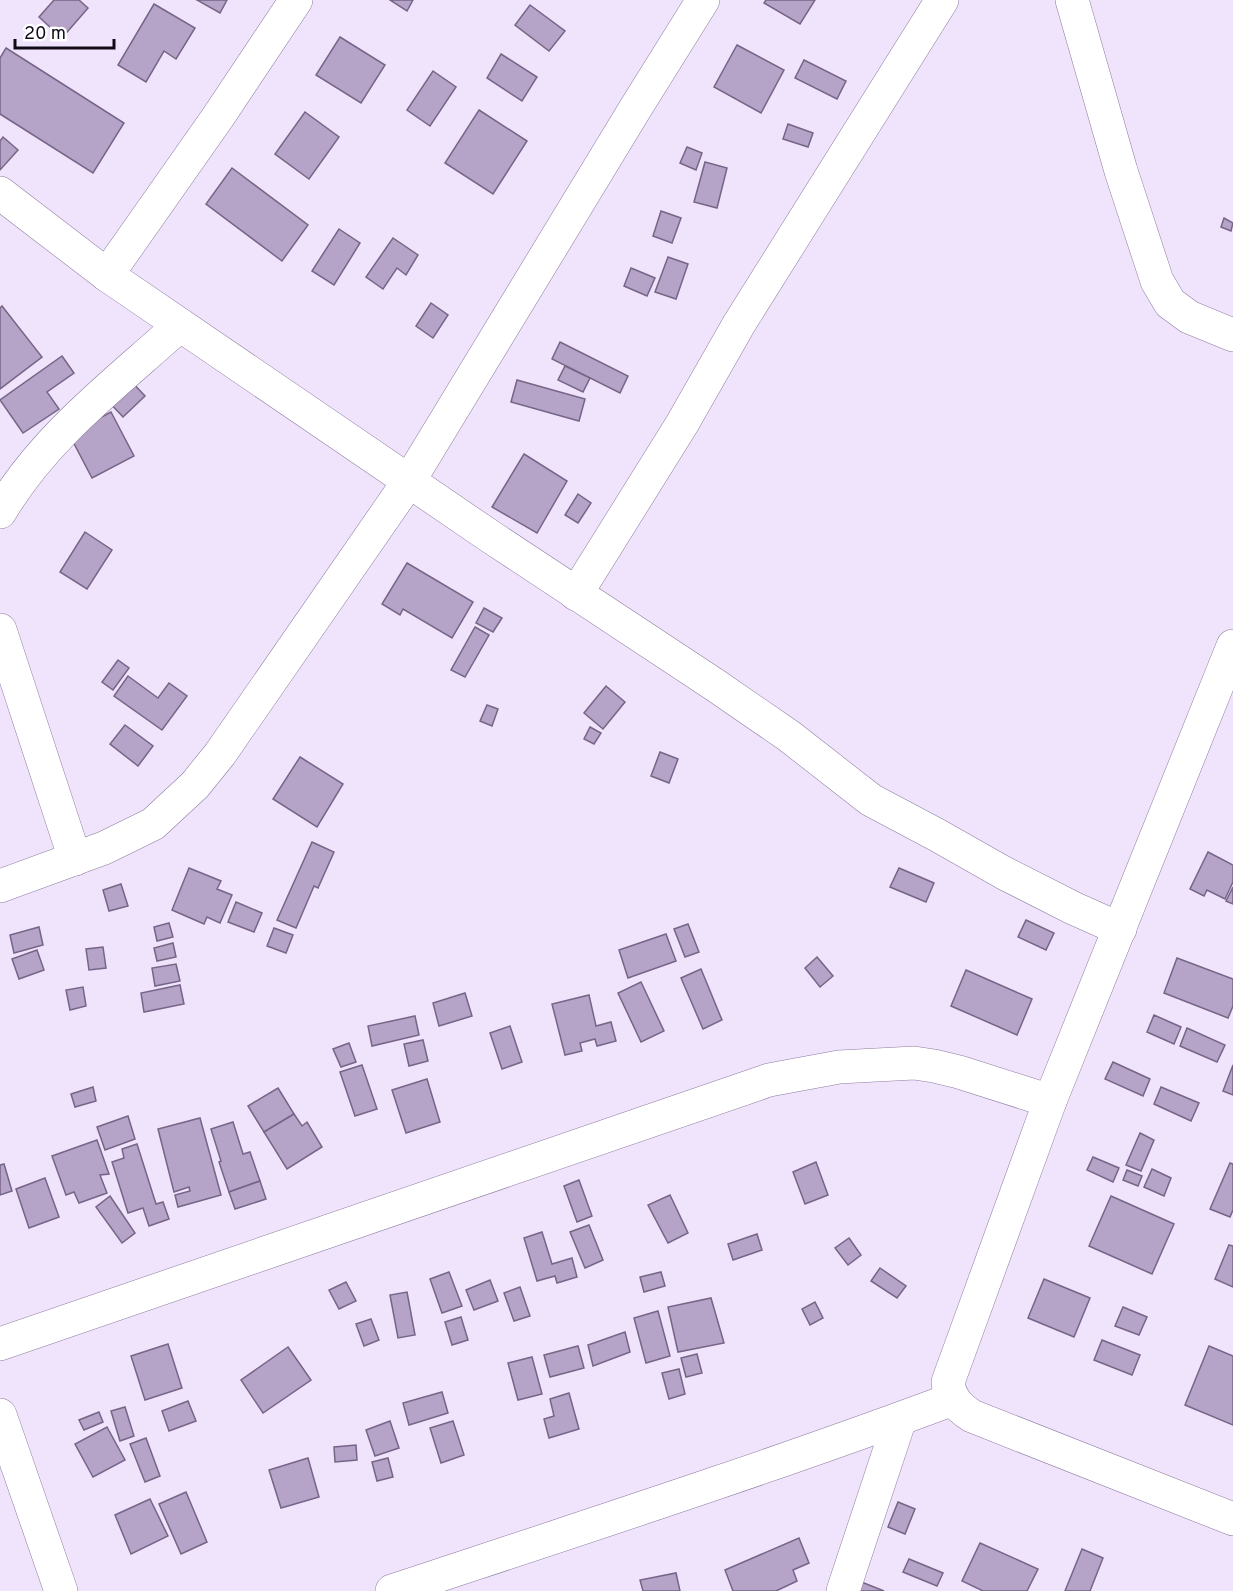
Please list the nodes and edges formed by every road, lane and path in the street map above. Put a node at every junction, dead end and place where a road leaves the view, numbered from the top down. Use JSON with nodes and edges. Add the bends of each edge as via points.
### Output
{"nodes":[{"id":1,"x":296,"y":0,"type":"edge"},
{"id":2,"x":703,"y":0,"type":"edge"},
{"id":3,"x":942,"y":0,"type":"edge"},
{"id":4,"x":1072,"y":0,"type":"edge"},
{"id":5,"x":0,"y":193,"type":"edge"},
{"id":6,"x":107,"y":275,"type":"junction"},
{"id":7,"x":180,"y":326,"type":"junction"},
{"id":8,"x":1233,"y":335,"type":"edge"},
{"id":9,"x":409,"y":481,"type":"junction"},
{"id":10,"x":0,"y":512,"type":"edge"},
{"id":11,"x":576,"y":594,"type":"junction"},
{"id":12,"x":0,"y":630,"type":"edge"},
{"id":13,"x":1233,"y":646,"type":"edge"},
{"id":14,"x":75,"y":859,"type":"junction"},
{"id":15,"x":0,"y":886,"type":"edge"},
{"id":16,"x":1120,"y":929,"type":"junction"},
{"id":17,"x":1050,"y":1101,"type":"junction"},
{"id":18,"x":0,"y":1344,"type":"edge"},
{"id":19,"x":953,"y":1399,"type":"junction"},
{"id":20,"x":0,"y":1415,"type":"edge"},
{"id":21,"x":900,"y":1419,"type":"junction"},
{"id":22,"x":1233,"y":1520,"type":"edge"},
{"id":23,"x":61,"y":1591,"type":"edge"},
{"id":24,"x":392,"y":1591,"type":"edge"},
{"id":25,"x":843,"y":1591,"type":"edge"}],
"edges":[{"from":1,"to":6,"type":"street"},
{"from":2,"to":9,"type":"street"},
{"from":3,"to":11,"type":"street"},
{"from":4,"to":8,"type":"street","via":[[1157,281],[1170,303],[1189,317]]},
{"from":5,"to":6,"type":"street"},
{"from":6,"to":7,"type":"street"},
{"from":7,"to":9,"type":"street"},
{"from":7,"to":10,"type":"street","via":[[86,408],[45,450]]},
{"from":9,"to":11,"type":"street"},
{"from":9,"to":14,"type":"street","via":[[195,785],[153,824]]},
{"from":11,"to":16,"type":"street","via":[[789,736],[871,800],[1014,878]]},
{"from":12,"to":14,"type":"street"},
{"from":13,"to":16,"type":"street"},
{"from":14,"to":15,"type":"street"},
{"from":16,"to":17,"type":"street"},
{"from":17,"to":18,"type":"street","via":[[959,1072],[914,1063],[839,1067],[769,1080]]},
{"from":17,"to":19,"type":"street","via":[[948,1382]]},
{"from":19,"to":21,"type":"street"},
{"from":19,"to":22,"type":"street","via":[[972,1416]]},
{"from":20,"to":23,"type":"street"},
{"from":21,"to":24,"type":"street"},
{"from":21,"to":25,"type":"street"}]}
